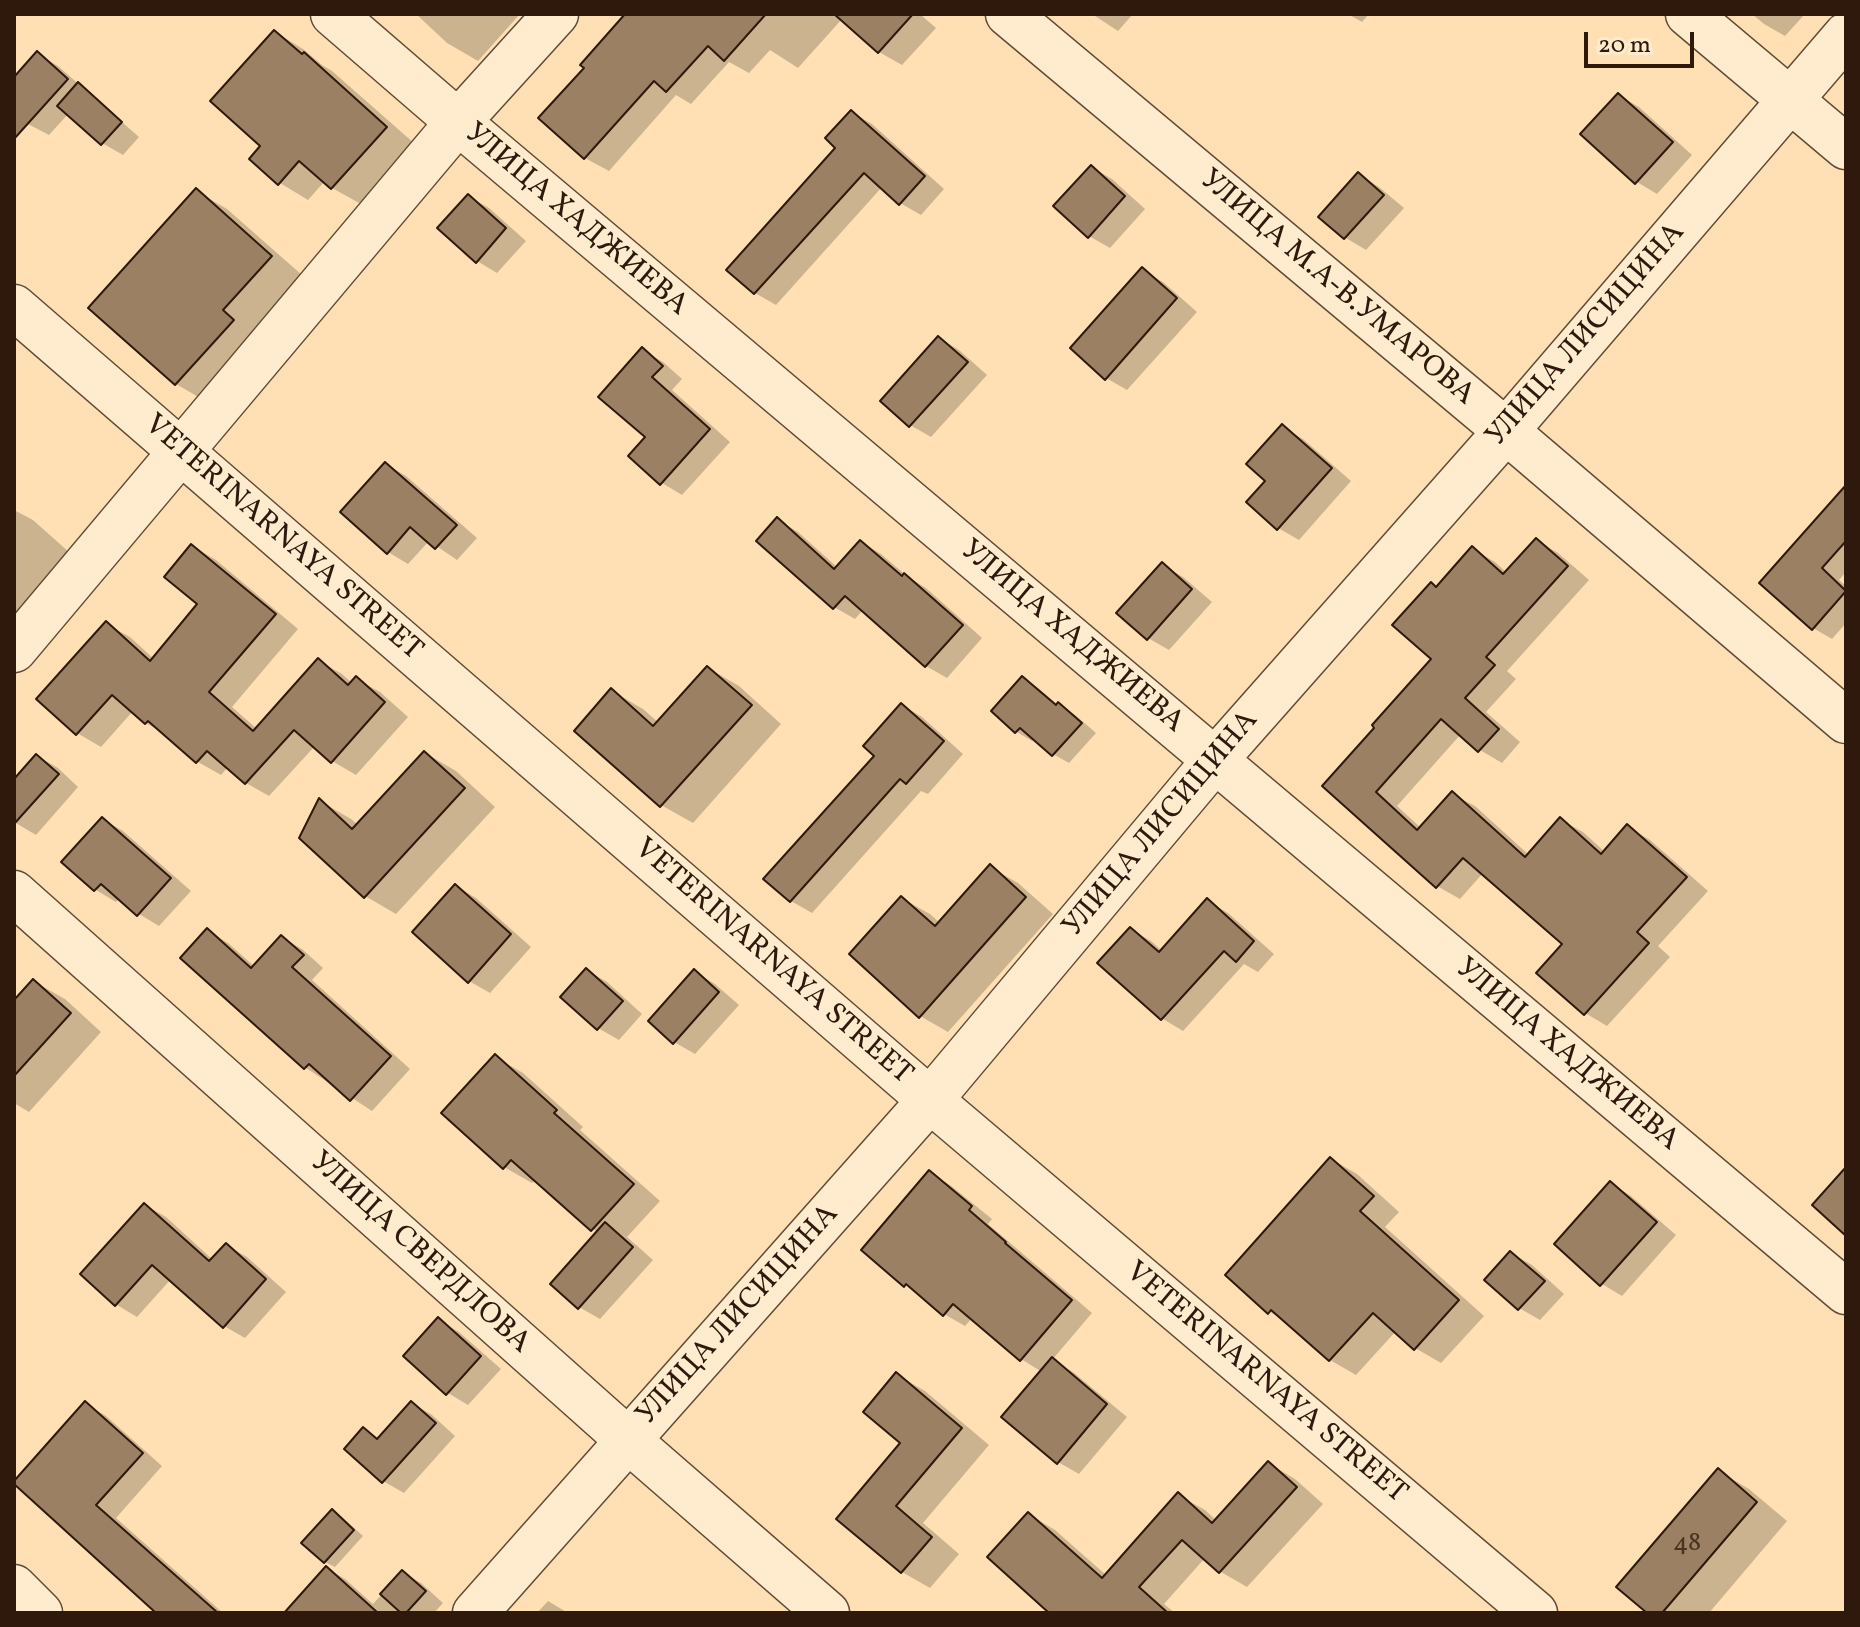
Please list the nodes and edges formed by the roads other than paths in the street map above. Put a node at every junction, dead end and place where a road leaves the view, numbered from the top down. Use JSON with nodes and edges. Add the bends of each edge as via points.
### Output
{"nodes":[{"id":1,"x":333,"y":14,"type":"edge"},
{"id":2,"x":556,"y":14,"type":"edge"},
{"id":3,"x":1008,"y":14,"type":"edge"},
{"id":4,"x":1688,"y":14,"type":"edge"},
{"id":5,"x":1846,"y":35,"type":"edge"},
{"id":6,"x":1791,"y":100,"type":"junction"},
{"id":7,"x":458,"y":122,"type":"junction"},
{"id":8,"x":1846,"y":147,"type":"edge"},
{"id":9,"x":14,"y":307,"type":"edge"},
{"id":10,"x":1506,"y":431,"type":"junction"},
{"id":11,"x":182,"y":452,"type":"junction"},
{"id":12,"x":14,"y":650,"type":"edge"},
{"id":13,"x":1846,"y":721,"type":"edge"},
{"id":14,"x":1215,"y":760,"type":"junction"},
{"id":15,"x":14,"y":893,"type":"edge"},
{"id":16,"x":930,"y":1100,"type":"junction"},
{"id":17,"x":1846,"y":1292,"type":"edge"},
{"id":18,"x":629,"y":1441,"type":"junction"},
{"id":19,"x":14,"y":1587,"type":"edge"},
{"id":20,"x":40,"y":1613,"type":"edge"},
{"id":21,"x":475,"y":1613,"type":"edge"},
{"id":22,"x":827,"y":1613,"type":"edge"},
{"id":23,"x":1535,"y":1613,"type":"edge"}],
"edges":[{"from":1,"to":7,"type":"street","name":"УЛИЦА ХАДЖИЕВА"},
{"from":2,"to":7,"type":"street"},
{"from":3,"to":10,"type":"street","name":"УЛИЦА М.А-В.УМАРОВА"},
{"from":4,"to":6,"type":"street"},
{"from":5,"to":6,"type":"street","name":"УЛИЦА ЛИСИЦИНА"},
{"from":6,"to":8,"type":"street"},
{"from":6,"to":10,"type":"street","name":"УЛИЦА ЛИСИЦИНА"},
{"from":7,"to":11,"type":"street"},
{"from":7,"to":14,"type":"street","name":"УЛИЦА ХАДЖИЕВА"},
{"from":9,"to":11,"type":"street","name":"VETERINARNAYA STREET"},
{"from":10,"to":13,"type":"street","name":"УЛИЦА М.А-В.УМАРОВА"},
{"from":10,"to":14,"type":"street","name":"УЛИЦА ЛИСИЦИНА"},
{"from":11,"to":12,"type":"street"},
{"from":11,"to":16,"type":"street","name":"VETERINARNAYA STREET"},
{"from":14,"to":16,"type":"street","name":"УЛИЦА ЛИСИЦИНА"},
{"from":14,"to":17,"type":"street","name":"УЛИЦА ХАДЖИЕВА"},
{"from":15,"to":18,"type":"street","name":"УЛИЦА СВЕРДЛОВА"},
{"from":16,"to":18,"type":"street","name":"УЛИЦА ЛИСИЦИНА"},
{"from":16,"to":23,"type":"street","name":"VETERINARNAYA STREET"},
{"from":18,"to":21,"type":"street","name":"УЛИЦА ЛИСИЦИНА"},
{"from":18,"to":22,"type":"street","name":"УЛИЦА СВЕРДЛОВА"},
{"from":19,"to":20,"type":"street"}]}
